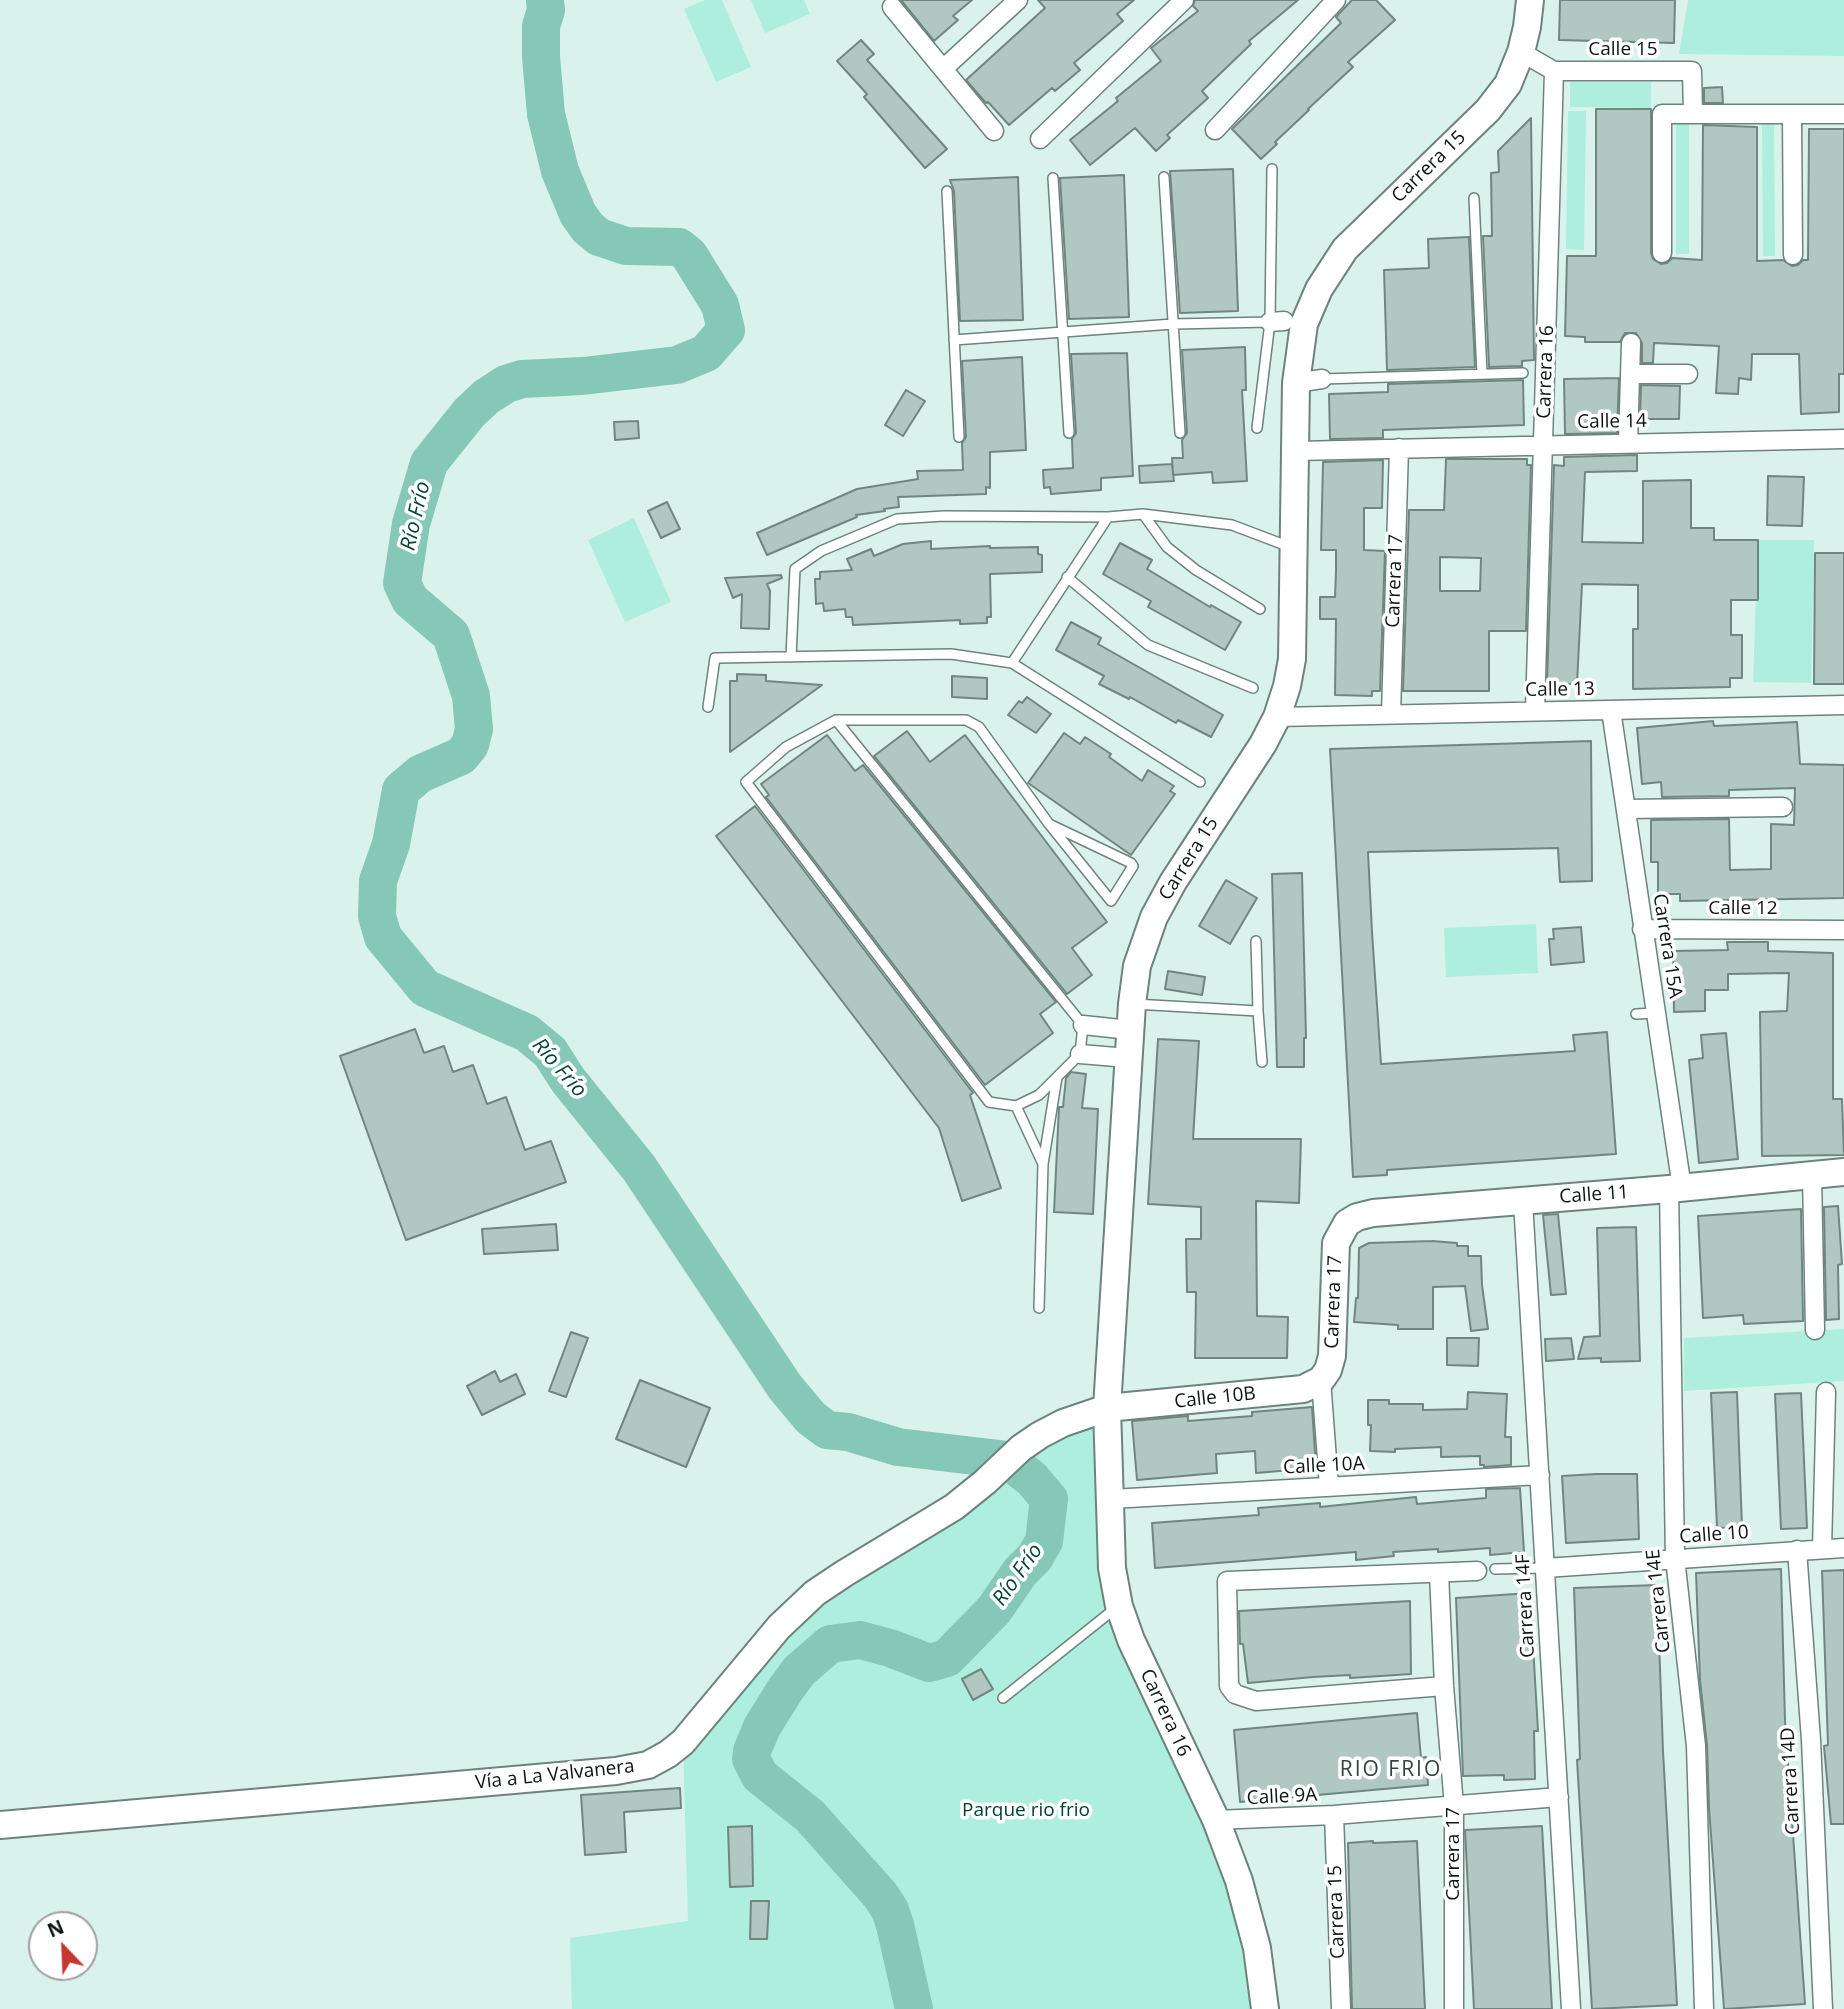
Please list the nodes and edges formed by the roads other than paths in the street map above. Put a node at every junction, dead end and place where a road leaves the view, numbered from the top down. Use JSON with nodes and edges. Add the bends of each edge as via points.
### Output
{"nodes":[{"id":1,"x":1018,"y":0,"type":"edge"},
{"id":2,"x":1184,"y":0,"type":"edge"},
{"id":3,"x":1336,"y":0,"type":"edge"},
{"id":4,"x":1530,"y":0,"type":"edge"},
{"id":5,"x":891,"y":7,"type":"dead end"},
{"id":6,"x":1521,"y":52,"type":"junction"},
{"id":7,"x":943,"y":69,"type":"junction"},
{"id":8,"x":1554,"y":71,"type":"junction"},
{"id":9,"x":1693,"y":113,"type":"junction"},
{"id":10,"x":1844,"y":114,"type":"edge"},
{"id":11,"x":1792,"y":115,"type":"junction"},
{"id":12,"x":1215,"y":130,"type":"dead end"},
{"id":13,"x":994,"y":131,"type":"dead end"},
{"id":14,"x":1040,"y":139,"type":"dead end"},
{"id":15,"x":1272,"y":169,"type":"dead end"},
{"id":16,"x":1164,"y":177,"type":"dead end"},
{"id":17,"x":1053,"y":178,"type":"dead end"},
{"id":18,"x":947,"y":191,"type":"dead end"},
{"id":19,"x":1474,"y":198,"type":"dead end"},
{"id":20,"x":1662,"y":253,"type":"dead end"},
{"id":21,"x":1793,"y":255,"type":"dead end"},
{"id":22,"x":1286,"y":322,"type":"junction"},
{"id":23,"x":1173,"y":324,"type":"junction"},
{"id":24,"x":1062,"y":331,"type":"junction"},
{"id":25,"x":954,"y":340,"type":"junction"},
{"id":26,"x":1631,"y":343,"type":"dead end"},
{"id":27,"x":1522,"y":373,"type":"dead end"},
{"id":28,"x":1482,"y":374,"type":"junction"},
{"id":29,"x":1631,"y":374,"type":"junction"},
{"id":30,"x":1688,"y":374,"type":"dead end"},
{"id":31,"x":1322,"y":379,"type":"joint"},
{"id":32,"x":1296,"y":383,"type":"junction"},
{"id":33,"x":1257,"y":428,"type":"dead end"},
{"id":34,"x":1069,"y":433,"type":"dead end"},
{"id":35,"x":1180,"y":433,"type":"dead end"},
{"id":36,"x":959,"y":437,"type":"dead end"},
{"id":37,"x":1844,"y":439,"type":"edge"},
{"id":38,"x":1628,"y":443,"type":"junction"},
{"id":39,"x":1544,"y":445,"type":"junction"},
{"id":40,"x":1399,"y":448,"type":"junction"},
{"id":41,"x":1296,"y":451,"type":"junction"},
{"id":42,"x":1143,"y":514,"type":"junction"},
{"id":43,"x":1108,"y":517,"type":"junction"},
{"id":44,"x":1294,"y":548,"type":"junction"},
{"id":45,"x":1067,"y":577,"type":"junction"},
{"id":46,"x":1260,"y":608,"type":"dead end"},
{"id":47,"x":791,"y":657,"type":"junction"},
{"id":48,"x":1012,"y":663,"type":"junction"},
{"id":49,"x":1253,"y":688,"type":"dead end"},
{"id":50,"x":1844,"y":705,"type":"edge"},
{"id":51,"x":708,"y":708,"type":"dead end"},
{"id":52,"x":1611,"y":710,"type":"junction"},
{"id":53,"x":1535,"y":711,"type":"junction"},
{"id":54,"x":1391,"y":714,"type":"junction"},
{"id":55,"x":1277,"y":716,"type":"junction"},
{"id":56,"x":836,"y":720,"type":"junction"},
{"id":57,"x":1200,"y":782,"type":"dead end"},
{"id":58,"x":1783,"y":807,"type":"dead end"},
{"id":59,"x":1626,"y":809,"type":"junction"},
{"id":60,"x":1049,"y":824,"type":"junction"},
{"id":61,"x":1642,"y":929,"type":"junction"},
{"id":62,"x":1844,"y":930,"type":"edge"},
{"id":63,"x":1256,"y":941,"type":"dead end"},
{"id":64,"x":1132,"y":1004,"type":"junction"},
{"id":65,"x":1258,"y":1011,"type":"junction"},
{"id":66,"x":1656,"y":1013,"type":"junction"},
{"id":67,"x":1636,"y":1014,"type":"dead end"},
{"id":68,"x":1083,"y":1025,"type":"junction"},
{"id":69,"x":1130,"y":1030,"type":"junction"},
{"id":70,"x":1080,"y":1054,"type":"junction"},
{"id":71,"x":1128,"y":1058,"type":"junction"},
{"id":72,"x":1262,"y":1062,"type":"dead end"},
{"id":73,"x":1058,"y":1075,"type":"junction"},
{"id":74,"x":1016,"y":1106,"type":"junction"},
{"id":75,"x":1044,"y":1164,"type":"junction"},
{"id":76,"x":1844,"y":1172,"type":"edge"},
{"id":77,"x":1812,"y":1174,"type":"junction"},
{"id":78,"x":1676,"y":1188,"type":"junction"},
{"id":79,"x":1523,"y":1201,"type":"junction"},
{"id":80,"x":1347,"y":1223,"type":"joint"},
{"id":81,"x":1039,"y":1308,"type":"dead end"},
{"id":82,"x":1815,"y":1331,"type":"dead end"},
{"id":83,"x":1321,"y":1380,"type":"junction"},
{"id":84,"x":1826,"y":1392,"type":"dead end"},
{"id":85,"x":1107,"y":1408,"type":"junction"},
{"id":86,"x":1540,"y":1475,"type":"junction"},
{"id":87,"x":1329,"y":1486,"type":"junction"},
{"id":88,"x":1111,"y":1499,"type":"junction"},
{"id":89,"x":1844,"y":1548,"type":"edge"},
{"id":90,"x":1822,"y":1549,"type":"junction"},
{"id":91,"x":1797,"y":1550,"type":"junction"},
{"id":92,"x":1675,"y":1558,"type":"junction"},
{"id":93,"x":1545,"y":1568,"type":"junction"},
{"id":94,"x":1496,"y":1569,"type":"dead end"},
{"id":95,"x":1477,"y":1571,"type":"dead end"},
{"id":96,"x":1439,"y":1573,"type":"junction"},
{"id":97,"x":1119,"y":1606,"type":"junction"},
{"id":98,"x":1444,"y":1686,"type":"junction"},
{"id":99,"x":1003,"y":1698,"type":"dead end"},
{"id":100,"x":1559,"y":1797,"type":"junction"},
{"id":101,"x":1454,"y":1806,"type":"junction"},
{"id":102,"x":1334,"y":1815,"type":"junction"},
{"id":103,"x":1216,"y":1820,"type":"junction"},
{"id":104,"x":0,"y":1825,"type":"edge"},
{"id":105,"x":1265,"y":2009,"type":"edge"},
{"id":106,"x":1341,"y":2009,"type":"edge"},
{"id":107,"x":1454,"y":2009,"type":"edge"},
{"id":108,"x":1571,"y":2009,"type":"edge"},
{"id":109,"x":1704,"y":2009,"type":"edge"},
{"id":110,"x":1823,"y":2009,"type":"edge"}],
"edges":[{"from":1,"to":7,"type":"street"},
{"from":2,"to":14,"type":"street"},
{"from":3,"to":12,"type":"street"},
{"from":4,"to":6,"type":"street","name":"Carrera 15"},
{"from":5,"to":7,"type":"street"},
{"from":6,"to":8,"type":"street"},
{"from":6,"to":22,"type":"street","name":"Carrera 15","via":[[1508,84],[1488,110],[1345,249],[1319,289]]},
{"from":7,"to":13,"type":"street"},
{"from":8,"to":9,"type":"street","name":"Calle 15","via":[[1692,71]]},
{"from":8,"to":39,"type":"street","name":"Carrera 16"},
{"from":9,"to":11,"type":"street"},
{"from":9,"to":20,"type":"street","via":[[1662,114]]},
{"from":10,"to":11,"type":"street"},
{"from":11,"to":21,"type":"street"},
{"from":15,"to":22,"type":"lane"},
{"from":16,"to":23,"type":"lane"},
{"from":17,"to":24,"type":"lane"},
{"from":18,"to":25,"type":"lane"},
{"from":19,"to":28,"type":"lane"},
{"from":22,"to":23,"type":"lane"},
{"from":22,"to":32,"type":"street","name":"Carrera 15"},
{"from":22,"to":33,"type":"lane"},
{"from":23,"to":24,"type":"lane"},
{"from":23,"to":35,"type":"lane"},
{"from":24,"to":25,"type":"lane"},
{"from":24,"to":34,"type":"lane"},
{"from":25,"to":36,"type":"lane"},
{"from":26,"to":29,"type":"street"},
{"from":27,"to":28,"type":"lane"},
{"from":28,"to":31,"type":"lane"},
{"from":29,"to":30,"type":"street"},
{"from":29,"to":38,"type":"street"},
{"from":31,"to":32,"type":"street"},
{"from":32,"to":41,"type":"street","name":"Carrera 15"},
{"from":37,"to":38,"type":"street","name":"Calle 14"},
{"from":38,"to":39,"type":"street","name":"Calle 14"},
{"from":39,"to":40,"type":"street","name":"Calle 14"},
{"from":39,"to":53,"type":"street","name":"Carrera 16"},
{"from":40,"to":41,"type":"street","name":"Calle 14"},
{"from":40,"to":54,"type":"street","name":"Carrera 17"},
{"from":41,"to":44,"type":"street","name":"Carrera 15"},
{"from":42,"to":43,"type":"lane"},
{"from":42,"to":44,"type":"lane","via":[[1232,525]]},
{"from":42,"to":46,"type":"lane","via":[[1167,547]]},
{"from":43,"to":45,"type":"lane"},
{"from":43,"to":47,"type":"lane","via":[[897,519],[821,551],[795,569]]},
{"from":44,"to":55,"type":"street","name":"Carrera 15","via":[[1292,659]]},
{"from":45,"to":48,"type":"lane"},
{"from":45,"to":49,"type":"lane","via":[[1148,645]]},
{"from":47,"to":48,"type":"lane","via":[[951,654]]},
{"from":47,"to":51,"type":"lane","via":[[715,658]]},
{"from":48,"to":57,"type":"lane"},
{"from":50,"to":52,"type":"street","name":"Calle 13"},
{"from":52,"to":53,"type":"street","name":"Calle 13"},
{"from":52,"to":59,"type":"street","name":"Carrera 15A"},
{"from":53,"to":54,"type":"street","name":"Calle 13"},
{"from":54,"to":55,"type":"street","name":"Calle 13"},
{"from":55,"to":64,"type":"street","name":"Carrera 15","via":[[1154,917],[1137,966]]},
{"from":56,"to":60,"type":"lane","via":[[966,720],[979,727]]},
{"from":56,"to":68,"type":"lane"},
{"from":56,"to":74,"type":"lane","via":[[786,747],[746,782],[989,1102]]},
{"from":58,"to":59,"type":"street"},
{"from":59,"to":61,"type":"street","name":"Carrera 15A"},
{"from":60,"to":60,"type":"lane","via":[[1088,872],[1111,901],[1131,863]]},
{"from":61,"to":62,"type":"street","name":"Calle 12"},
{"from":61,"to":66,"type":"street","name":"Carrera 15A"},
{"from":63,"to":65,"type":"lane"},
{"from":64,"to":65,"type":"lane"},
{"from":64,"to":69,"type":"street","name":"Carrera 15"},
{"from":65,"to":72,"type":"lane"},
{"from":66,"to":67,"type":"lane"},
{"from":66,"to":78,"type":"street","name":"Carrera 15A"},
{"from":68,"to":69,"type":"street"},
{"from":68,"to":70,"type":"lane"},
{"from":69,"to":71,"type":"street","name":"Carrera 15"},
{"from":70,"to":71,"type":"street"},
{"from":70,"to":73,"type":"lane"},
{"from":71,"to":85,"type":"street","name":"Carrera 15"},
{"from":73,"to":74,"type":"lane","via":[[1039,1095]]},
{"from":73,"to":75,"type":"lane"},
{"from":74,"to":75,"type":"lane"},
{"from":75,"to":81,"type":"lane"},
{"from":76,"to":77,"type":"street","name":"Calle 11"},
{"from":77,"to":78,"type":"street","name":"Calle 11"},
{"from":77,"to":82,"type":"street"},
{"from":78,"to":79,"type":"street","name":"Calle 11"},
{"from":78,"to":92,"type":"street","name":"Carrera 14E"},
{"from":79,"to":80,"type":"street","name":"Calle 11","via":[[1373,1213]]},
{"from":79,"to":86,"type":"street","name":"Carrera 14F"},
{"from":80,"to":83,"type":"street","name":"Carrera 17","via":[[1336,1243],[1332,1356]]},
{"from":83,"to":85,"type":"street","name":"Calle 10B","via":[[1303,1389]]},
{"from":83,"to":87,"type":"street"},
{"from":84,"to":90,"type":"street"},
{"from":85,"to":88,"type":"street","name":"Carrera 16"},
{"from":85,"to":104,"type":"street","name":"Vía a La Valvanera","via":[[1063,1423],[1021,1448],[954,1507],[815,1593],[779,1627],[683,1742],[648,1765],[616,1772]]},
{"from":86,"to":87,"type":"street","name":"Calle 10A"},
{"from":86,"to":93,"type":"street","name":"Carrera 14F"},
{"from":87,"to":88,"type":"street","name":"Calle 10A"},
{"from":88,"to":97,"type":"street","name":"Carrera 16","via":[[1112,1568]]},
{"from":89,"to":90,"type":"street","name":"Calle 10"},
{"from":90,"to":91,"type":"street","name":"Calle 10"},
{"from":91,"to":92,"type":"street","name":"Calle 10"},
{"from":91,"to":110,"type":"street","name":"Carrera 14D"},
{"from":92,"to":93,"type":"street","name":"Calle 10"},
{"from":92,"to":109,"type":"street","name":"Carrera 14E","via":[[1696,1746]]},
{"from":93,"to":94,"type":"lane"},
{"from":93,"to":100,"type":"street","name":"Carrera 14F"},
{"from":95,"to":96,"type":"street"},
{"from":96,"to":98,"type":"street","name":"Carrera 17"},
{"from":96,"to":98,"type":"street","via":[[1227,1581],[1229,1686],[1235,1694],[1256,1701]]},
{"from":97,"to":99,"type":"lane"},
{"from":97,"to":103,"type":"street","name":"Carrera 16"},
{"from":98,"to":101,"type":"street","name":"Carrera 17"},
{"from":100,"to":101,"type":"street","name":"Calle 9A"},
{"from":100,"to":108,"type":"street","name":"Carrera 14F"},
{"from":101,"to":102,"type":"street","name":"Calle 9A"},
{"from":101,"to":107,"type":"street","name":"Carrera 17"},
{"from":102,"to":103,"type":"street","name":"Calle 9A"},
{"from":102,"to":106,"type":"street","name":"Carrera 15"},
{"from":103,"to":105,"type":"street","name":"Carrera 16","via":[[1250,1914]]}]}
